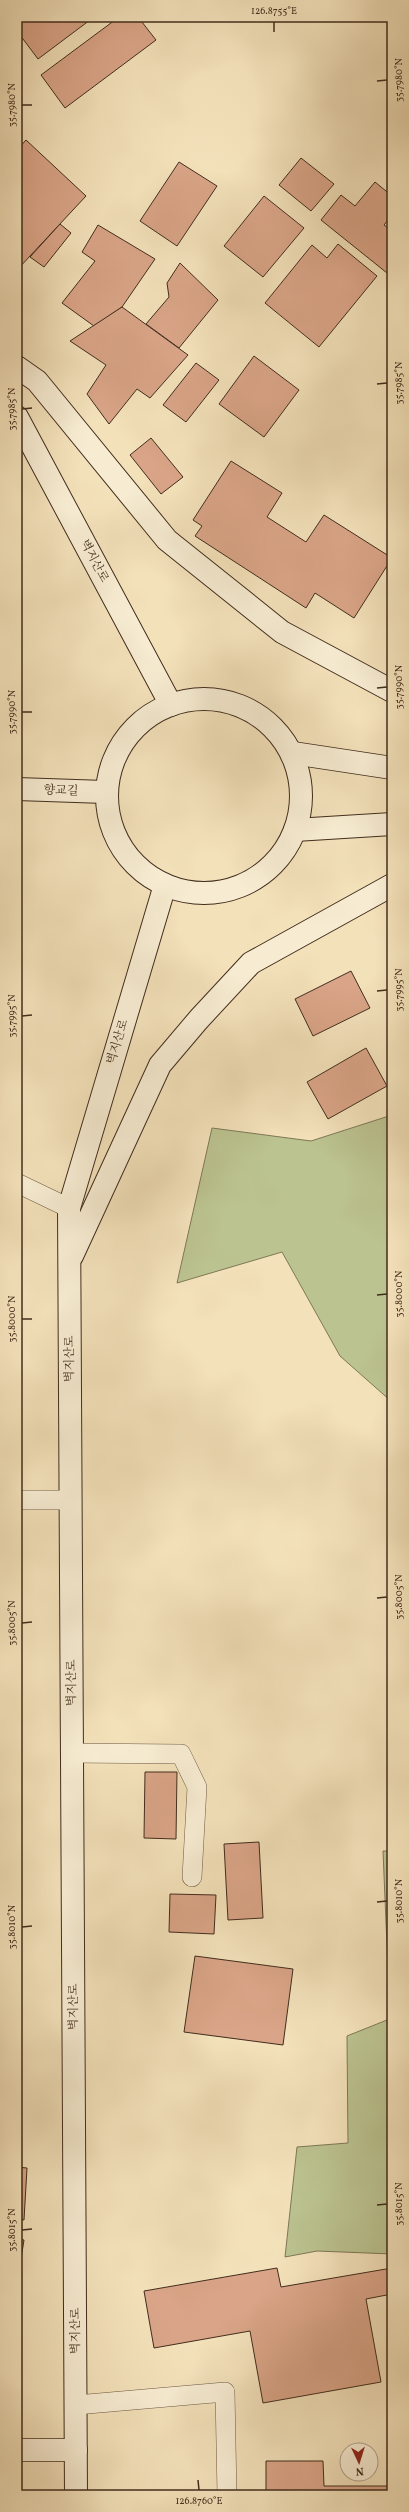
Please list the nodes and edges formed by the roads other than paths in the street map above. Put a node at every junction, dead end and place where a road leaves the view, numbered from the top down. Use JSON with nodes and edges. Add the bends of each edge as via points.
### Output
{"nodes":[{"id":1,"x":17,"y":367,"type":"edge"},
{"id":2,"x":17,"y":417,"type":"edge"},
{"id":3,"x":392,"y":691,"type":"edge"},
{"id":4,"x":171,"y":705,"type":"junction"},
{"id":5,"x":292,"y":753,"type":"junction"},
{"id":6,"x":392,"y":768,"type":"edge"},
{"id":7,"x":17,"y":789,"type":"edge"},
{"id":8,"x":105,"y":792,"type":"junction"},
{"id":9,"x":392,"y":824,"type":"edge"},
{"id":10,"x":295,"y":830,"type":"junction"},
{"id":11,"x":165,"y":885,"type":"junction"},
{"id":12,"x":392,"y":885,"type":"edge"},
{"id":13,"x":17,"y":1183,"type":"edge"},
{"id":14,"x":69,"y":1208,"type":"junction"},
{"id":15,"x":69,"y":1260,"type":"junction"},
{"id":16,"x":17,"y":1500,"type":"edge"},
{"id":17,"x":71,"y":1500,"type":"junction"},
{"id":18,"x":72,"y":1753,"type":"junction"},
{"id":19,"x":192,"y":1877,"type":"dead end"},
{"id":20,"x":76,"y":2405,"type":"junction"},
{"id":21,"x":17,"y":2450,"type":"edge"},
{"id":22,"x":76,"y":2450,"type":"junction"},
{"id":23,"x":76,"y":2495,"type":"edge"},
{"id":24,"x":227,"y":2495,"type":"edge"}],
"edges":[{"from":1,"to":3,"type":"street","via":[[37,381],[167,540],[282,632]]},
{"from":2,"to":4,"type":"street","name":"벽지산로"},
{"from":4,"to":5,"type":"street","via":[[182,701],[215,699],[246,708],[273,726]]},
{"from":4,"to":8,"type":"street","via":[[152,713],[128,734],[112,761]]},
{"from":5,"to":6,"type":"street"},
{"from":5,"to":10,"type":"street","via":[[302,785],[300,817]]},
{"from":7,"to":8,"type":"street","name":"향교길"},
{"from":8,"to":11,"type":"street","via":[[110,824],[123,852],[145,875]]},
{"from":9,"to":10,"type":"street"},
{"from":10,"to":11,"type":"street","via":[[288,848],[266,872],[237,888],[205,894]]},
{"from":11,"to":14,"type":"street","name":"벽지산로"},
{"from":12,"to":15,"type":"street","via":[[251,963],[199,1019],[160,1065]]},
{"from":13,"to":14,"type":"lane"},
{"from":14,"to":15,"type":"street","name":"벽지산로"},
{"from":15,"to":17,"type":"street","name":"벽지산로"},
{"from":16,"to":17,"type":"lane"},
{"from":17,"to":18,"type":"street","name":"벽지산로"},
{"from":18,"to":19,"type":"lane","via":[[181,1754],[197,1787]]},
{"from":18,"to":20,"type":"street","name":"벽지산로"},
{"from":20,"to":22,"type":"street","name":"벽지산로"},
{"from":20,"to":24,"type":"lane","via":[[225,2392]]},
{"from":21,"to":22,"type":"street"},
{"from":22,"to":23,"type":"street","name":"벽지산로"}]}
